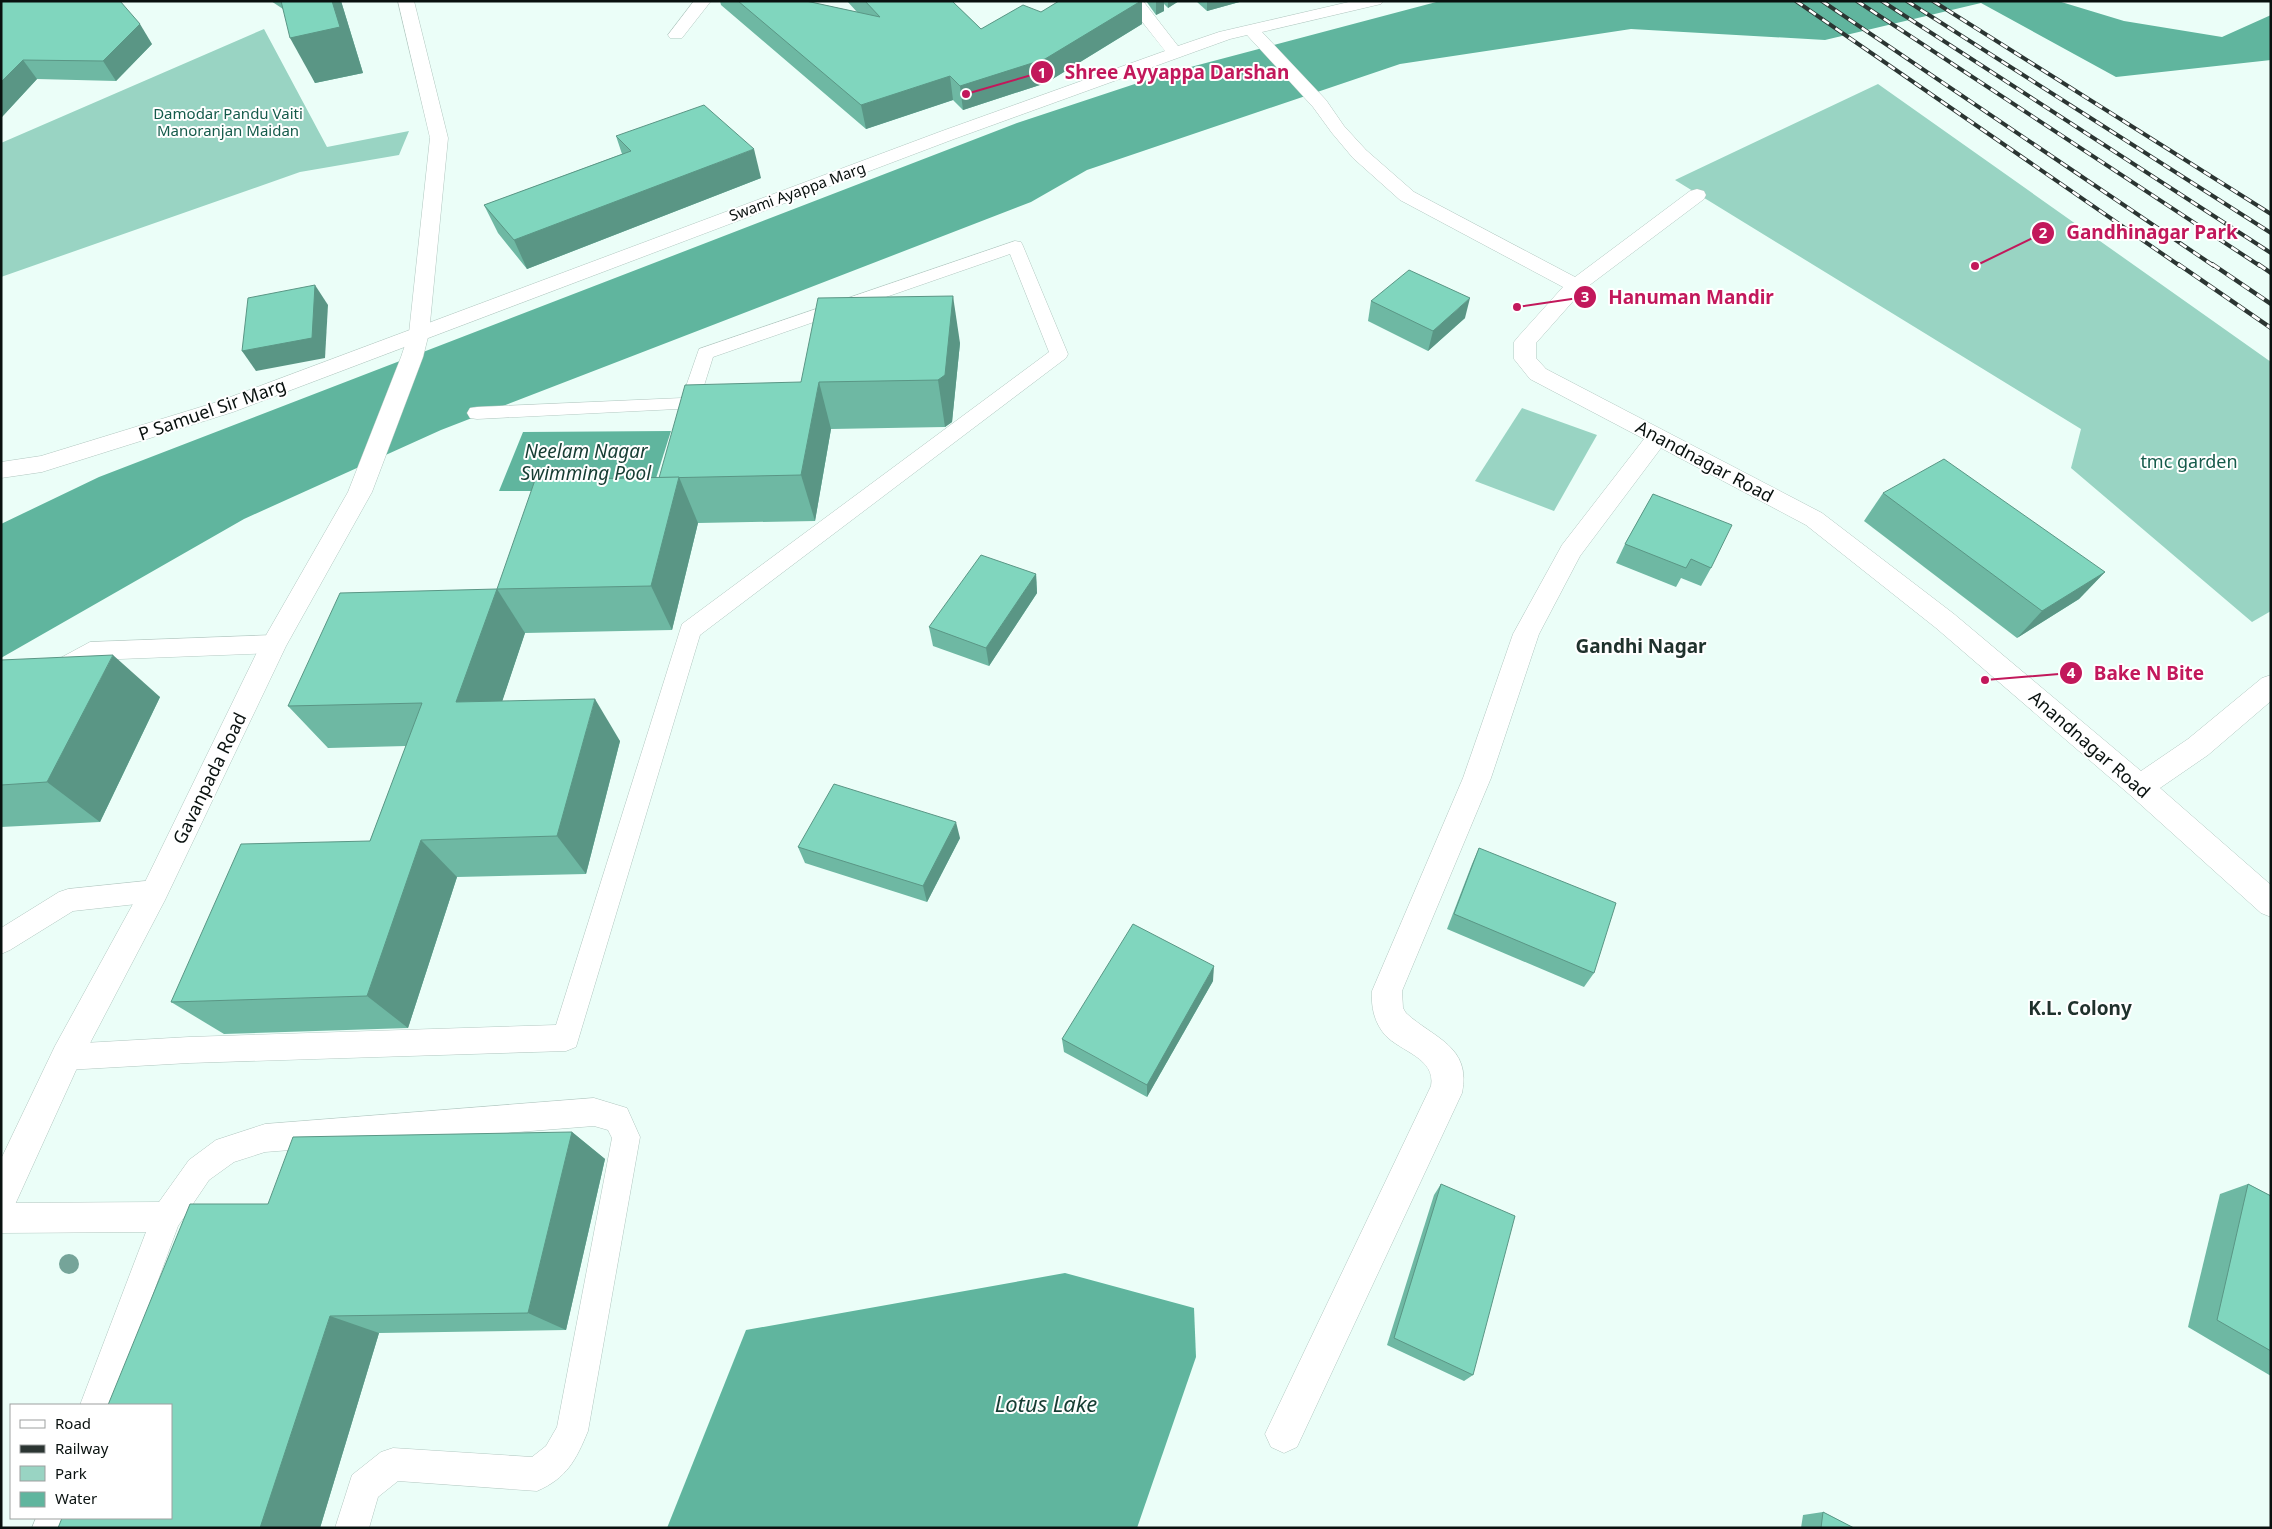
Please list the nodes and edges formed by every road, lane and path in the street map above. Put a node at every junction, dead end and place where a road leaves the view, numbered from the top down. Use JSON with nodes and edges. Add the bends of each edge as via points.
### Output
{"nodes":[{"id":1,"x":406,"y":1,"type":"edge"},
{"id":2,"x":703,"y":1,"type":"edge"},
{"id":3,"x":1134,"y":1,"type":"edge"},
{"id":4,"x":1374,"y":1,"type":"edge"},
{"id":5,"x":1250,"y":29,"type":"junction"},
{"id":6,"x":676,"y":35,"type":"dead end"},
{"id":7,"x":1225,"y":35,"type":"junction"},
{"id":8,"x":1245,"y":50,"type":"dead end"},
{"id":9,"x":1175,"y":53,"type":"junction"},
{"id":10,"x":1697,"y":195,"type":"dead end"},
{"id":11,"x":1576,"y":286,"type":"junction"},
{"id":12,"x":419,"y":333,"type":"junction"},
{"id":13,"x":477,"y":413,"type":"dead end"},
{"id":14,"x":1658,"y":436,"type":"junction"},
{"id":15,"x":1,"y":470,"type":"edge"},
{"id":16,"x":274,"y":644,"type":"junction"},
{"id":17,"x":2271,"y":685,"type":"edge"},
{"id":18,"x":1,"y":701,"type":"edge"},
{"id":19,"x":2140,"y":787,"type":"junction"},
{"id":20,"x":155,"y":891,"type":"junction"},
{"id":21,"x":2271,"y":904,"type":"edge"},
{"id":22,"x":1,"y":942,"type":"edge"},
{"id":23,"x":66,"y":1057,"type":"junction"},
{"id":24,"x":1,"y":1197,"type":"edge"},
{"id":25,"x":167,"y":1216,"type":"junction"},
{"id":26,"x":1,"y":1218,"type":"edge"},
{"id":27,"x":96,"y":1404,"type":"edge"},
{"id":28,"x":1284,"y":1434,"type":"dead end"},
{"id":29,"x":352,"y":1528,"type":"edge"}],
"edges":[{"from":1,"to":12,"type":"street","name":"Gavanpada Road","via":[[439,138]]},
{"from":2,"to":6,"type":"street"},
{"from":3,"to":9,"type":"street"},
{"from":4,"to":5,"type":"street","name":"Swami Ayappa Marg"},
{"from":5,"to":7,"type":"street","name":"Swami Ayappa Marg"},
{"from":5,"to":11,"type":"street","via":[[1318,111],[1384,178],[1407,196]]},
{"from":7,"to":8,"type":"street"},
{"from":7,"to":9,"type":"street","name":"Swami Ayappa Marg"},
{"from":9,"to":12,"type":"street","name":"Swami Ayappa Marg"},
{"from":10,"to":11,"type":"street","name":"Anandnagar Road"},
{"from":11,"to":14,"type":"street","name":"Anandnagar Road","via":[[1525,342],[1525,359],[1538,374]]},
{"from":12,"to":15,"type":"street","name":"P Samuel Sir Marg","via":[[225,407],[42,464]]},
{"from":12,"to":16,"type":"street","name":"Gavanpada Road","via":[[360,492]]},
{"from":13,"to":23,"type":"lane","via":[[690,404],[705,353],[1015,246],[1059,354],[690,630],[566,1038]]},
{"from":14,"to":19,"type":"street","name":"Anandnagar Road","via":[[1814,519],[1945,621]]},
{"from":14,"to":28,"type":"street","via":[[1571,551],[1526,634],[1477,778],[1387,991],[1388,1014],[1397,1026],[1427,1045],[1441,1059],[1448,1074],[1446,1093]]},
{"from":16,"to":18,"type":"lane","via":[[90,651]]},
{"from":16,"to":20,"type":"street","name":"Gavanpada Road"},
{"from":17,"to":19,"type":"street","via":[[2198,747]]},
{"from":19,"to":21,"type":"street","name":"Anandnagar Road"},
{"from":20,"to":22,"type":"lane","via":[[68,900]]},
{"from":20,"to":23,"type":"street","name":"Gavanpada Road"},
{"from":23,"to":24,"type":"street","name":"Gavanpada Road"},
{"from":25,"to":26,"type":"lane"},
{"from":25,"to":27,"type":"lane"},
{"from":25,"to":29,"type":"lane","via":[[199,1170],[226,1150],[265,1138],[594,1112],[617,1118],[626,1136],[572,1431],[558,1458],[537,1474],[393,1464],[364,1487]]}]}
